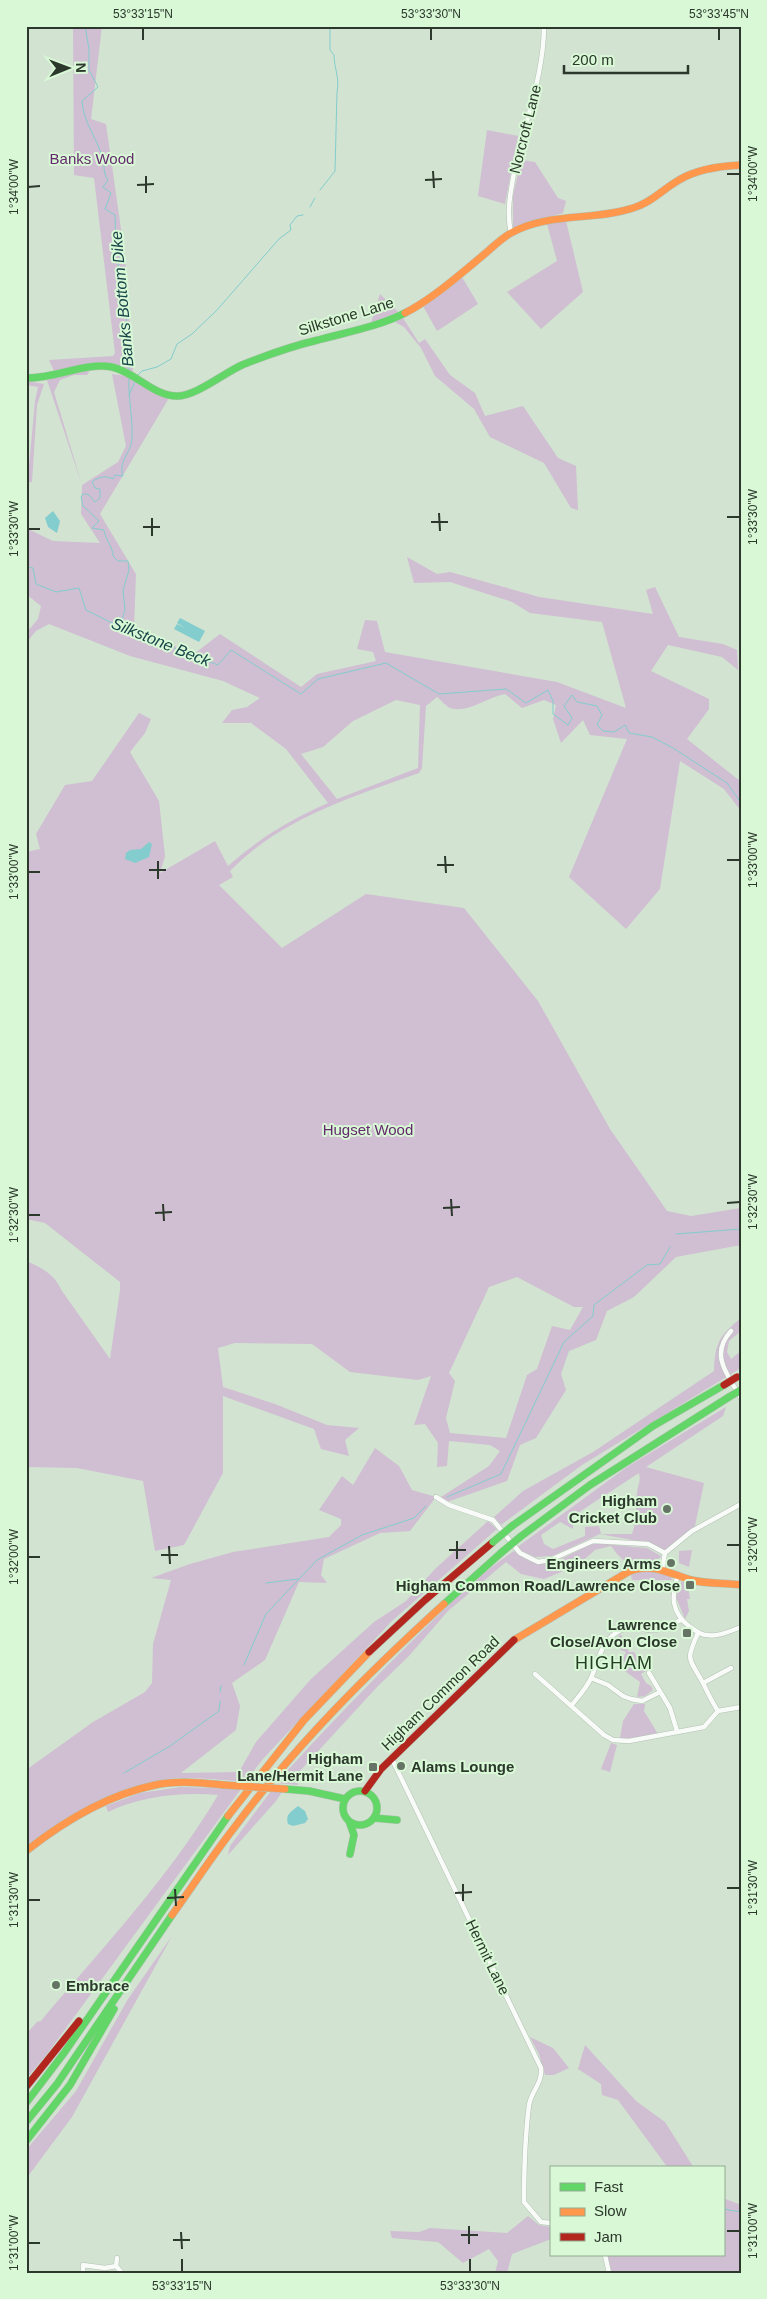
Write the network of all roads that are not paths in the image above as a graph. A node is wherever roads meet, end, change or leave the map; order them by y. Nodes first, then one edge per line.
1 (544, 26) edge
2 (741, 165) edge
3 (511, 232) junction
4 (26, 378) edge
5 (731, 1331) dead end
6 (739, 1376) edge
7 (741, 1390) edge
8 (741, 1398) edge
9 (436, 1497) dead end
10 (741, 1504) edge
11 (665, 1553) junction
12 (662, 1569) junction
13 (678, 1575) junction
14 (741, 1585) edge
15 (681, 1620) junction
16 (741, 1627) edge
17 (698, 1633) junction
18 (577, 1645) dead end
19 (603, 1645) junction
20 (731, 1668) dead end
21 (649, 1673) dead end
22 (535, 1674) dead end
23 (591, 1678) junction
24 (703, 1683) junction
25 (660, 1692) junction
26 (571, 1706) junction
27 (741, 1708) edge
28 (718, 1711) junction
29 (677, 1731) junction
30 (392, 1759) junction
31 (379, 1771) junction
32 (365, 1791) junction
33 (318, 1793) junction
34 (373, 1796) junction
35 (345, 1799) junction
36 (377, 1808) junction
37 (343, 1813) junction
38 (374, 1818) junction
39 (349, 1821) junction
40 (365, 1824) junction
41 (26, 1851) edge
42 (135, 1948) junction
43 (146, 1952) junction
44 (26, 2087) edge
45 (26, 2104) edge
46 (26, 2122) edge
47 (26, 2141) edge
48 (550, 2223) edge
49 (605, 2256) edge
50 (117, 2258) dead end
51 (116, 2266) junction
52 (83, 2272) edge
53 (122, 2273) edge
54 (609, 2273) edge

1 - 3 street, Norcroft Lane
2 - 3 main road, Silkstone Lane
3 - 4 main road, Silkstone Lane
5 - 8 street
6 - 42 main road, bridge
7 - 43 main road, bridge
9 - 11 street
10 - 11 street
11 - 12 street
12 - 13 main road, Higham Common Road
12 - 30 main road, Higham Common Road
13 - 14 main road, Higham Common Road
13 - 15 street
15 - 17 street
15 - 19 street
16 - 17 street
17 - 24 street
18 - 19 street
19 - 23 street
20 - 24 street
21 - 25 street
22 - 26 street
23 - 25 street
23 - 26 street
24 - 28 street
25 - 29 street
26 - 29 street
27 - 28 street
28 - 29 street
30 - 31 main road, Higham Common Road
30 - 48 street, Hermit Lane
31 - 32 main road, Higham Common Road
31 - 34 main road, Higham Common Road
32 - 34 main road
32 - 35 main road
33 - 35 main road
33 - 37 main road
33 - 41 main road, bridge
34 - 36 main road
35 - 37 main road
36 - 38 main road
36 - 38 main road
37 - 39 main road
38 - 40 main road
39 - 40 main road
39 - 40 main road
42 - 44 main road
42 - 45 main road
43 - 46 main road
43 - 47 main road
49 - 54 street
50 - 51 street
51 - 52 street
51 - 53 street

